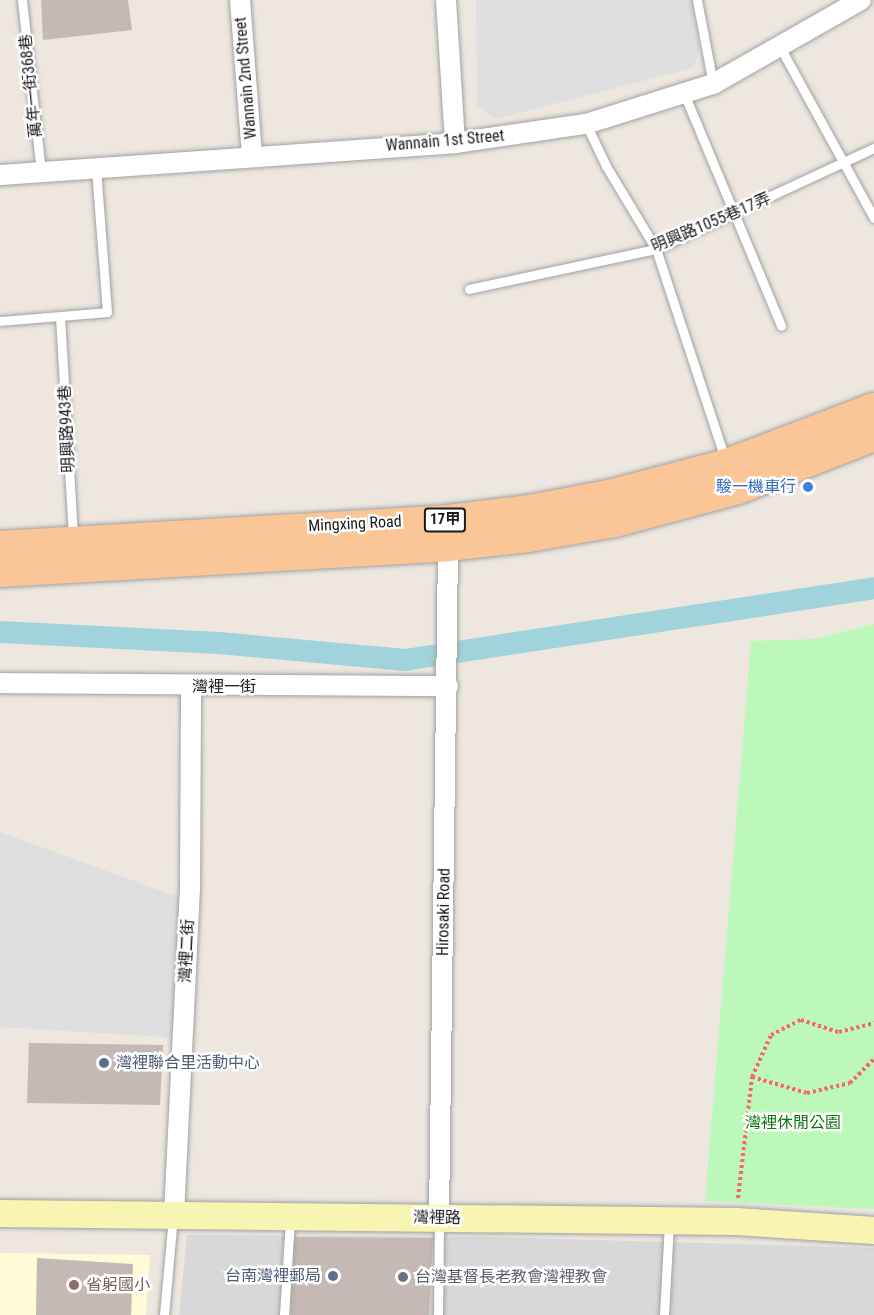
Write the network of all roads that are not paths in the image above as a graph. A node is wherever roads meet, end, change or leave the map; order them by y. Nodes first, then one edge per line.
1 (22, 0) edge
2 (240, 0) edge
3 (446, 0) edge
4 (697, 0) edge
5 (861, 0) edge
6 (780, 47) junction
7 (713, 84) junction
8 (685, 96) junction
9 (586, 124) junction
10 (454, 143) junction
11 (874, 148) edge
12 (252, 155) junction
13 (844, 164) junction
14 (96, 168) junction
15 (41, 172) junction
16 (0, 175) edge
17 (735, 214) junction
18 (874, 218) edge
19 (656, 249) junction
20 (469, 289) dead end
21 (60, 317) junction
22 (0, 321) edge
23 (782, 326) dead end
24 (874, 408) edge
25 (874, 436) edge
26 (727, 464) junction
27 (73, 542) junction
28 (0, 546) edge
29 (448, 546) junction
30 (0, 572) edge
31 (0, 683) edge
32 (448, 685) junction
33 (191, 687) junction
34 (0, 1212) edge
35 (174, 1215) junction
36 (290, 1217) junction
37 (439, 1218) junction
38 (669, 1221) junction
39 (874, 1230) edge
40 (165, 1315) edge
41 (284, 1315) edge
42 (438, 1315) edge
43 (664, 1315) edge

1 - 15 lane, 萬年一街368巷
2 - 12 street, Wannain 2nd Street
3 - 10 street
4 - 7 lane
5 - 6 street, Wannain 1st Street
6 - 7 street, Wannain 1st Street
6 - 13 lane
7 - 8 street, Wannain 1st Street
8 - 9 street, Wannain 1st Street
8 - 17 lane
9 - 10 street, Wannain 1st Street
9 - 19 lane
10 - 12 street, Wannain 1st Street
11 - 13 lane, 明興路1055巷17弄
12 - 14 street, Wannain 1st Street
13 - 17 lane, 明興路1055巷17弄
13 - 18 lane
14 - 15 street, Wannain 1st Street
14 - 21 lane
15 - 16 street, Wannain 1st Street
17 - 19 lane, 明興路1055巷17弄
17 - 23 lane
19 - 20 lane, 明興路1055巷17弄
19 - 26 lane
21 - 22 lane
21 - 27 lane, 明興路943巷
24 - 26 main road, Mingxing Road / 17甲
25 - 29 main road, Mingxing Road / 17甲
26 - 27 main road, Mingxing Road / 17甲
27 - 28 main road, Mingxing Road / 17甲
29 - 30 main road, Mingxing Road / 17甲
29 - 32 street, Hirosaki Road
31 - 33 street, 灣裡一街
32 - 33 street, 灣裡一街
32 - 37 street, Hirosaki Road
33 - 35 street, 灣裡二街
34 - 35 street, 灣裡路
35 - 36 street, 灣裡路
35 - 40 lane
36 - 37 street, 灣裡路
36 - 41 lane
37 - 38 street, 灣裡路
37 - 42 lane
38 - 39 street, 灣裡路
38 - 43 lane

